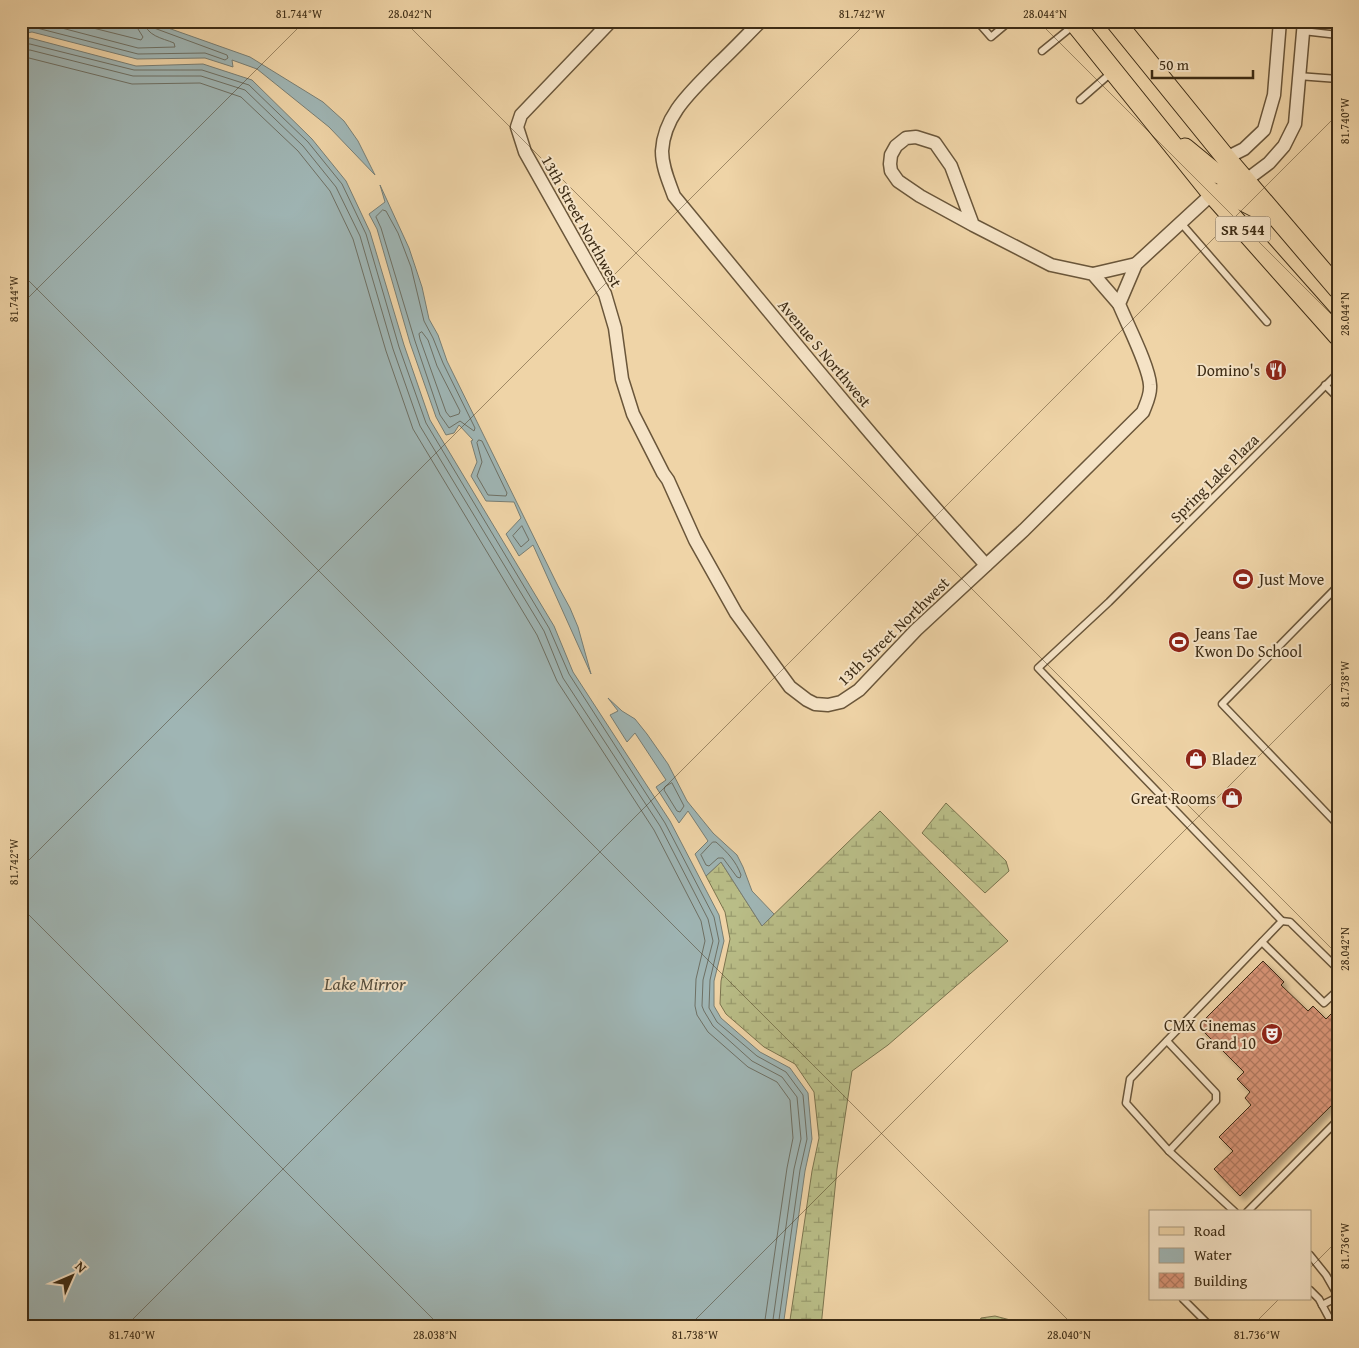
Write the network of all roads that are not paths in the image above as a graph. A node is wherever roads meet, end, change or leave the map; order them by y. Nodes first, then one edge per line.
1 (612, 21) edge
2 (761, 21) edge
3 (977, 21) edge
4 (1010, 21) edge
5 (1115, 21) edge
6 (1280, 21) edge
7 (1074, 23) edge
8 (1303, 26) edge
9 (1338, 34) edge
10 (1042, 51) dead end
11 (1113, 71) junction
12 (1298, 76) junction
13 (1338, 79) edge
14 (1080, 100) dead end
15 (1152, 120) junction
16 (1226, 158) junction
17 (1245, 180) junction
18 (1212, 194) junction
19 (1278, 219) junction
20 (1181, 222) junction
21 (973, 225) junction
22 (1136, 264) junction
23 (1093, 274) junction
24 (1338, 289) edge
25 (1118, 304) junction
26 (1267, 322) dead end
27 (1338, 336) edge
28 (1338, 373) edge
29 (1326, 385) junction
30 (1338, 398) edge
31 (986, 565) junction
32 (1338, 586) edge
33 (1338, 825) edge
34 (1282, 921) junction
35 (1262, 942) junction
36 (1338, 968) edge
37 (1338, 990) edge
38 (1167, 1041) junction
39 (1338, 1120) edge
40 (1169, 1151) junction
41 (1233, 1210) edge
42 (1249, 1210) edge
43 (1312, 1258) edge
44 (1312, 1292) edge
45 (1338, 1296) edge
46 (1185, 1300) edge
47 (1322, 1305) junction
48 (1211, 1327) edge
49 (1334, 1327) edge

1 - 31 street, 13th Street Northwest
2 - 31 street, Avenue S Northwest
3 - 4 lane
5 - 16 main road, SR 544
6 - 16 street
7 - 10 lane
7 - 11 main road, SR 544
8 - 9 lane
8 - 12 street
11 - 14 lane
11 - 15 main road, SR 544
12 - 13 lane
12 - 17 street
15 - 17 main road
15 - 18 main road, SR 544
16 - 17 main road, SR 544
17 - 19 main road, SR 544
18 - 19 main road
18 - 20 street
18 - 27 main road, SR 544
19 - 24 main road, SR 544
20 - 22 street
20 - 26 lane
21 - 21 street
21 - 23 street
22 - 23 street
22 - 25 street
23 - 25 street, 13th Street Northwest
25 - 31 street, 13th Street Northwest
28 - 29 lane, Spring Lake Plaza
29 - 30 lane
29 - 34 lane, Spring Lake Plaza
32 - 33 lane
34 - 35 lane
34 - 36 lane
35 - 37 lane
35 - 38 lane
38 - 40 lane
38 - 40 lane
39 - 42 lane
40 - 41 lane
43 - 45 lane
44 - 47 lane
45 - 47 lane
46 - 48 lane
47 - 49 lane

